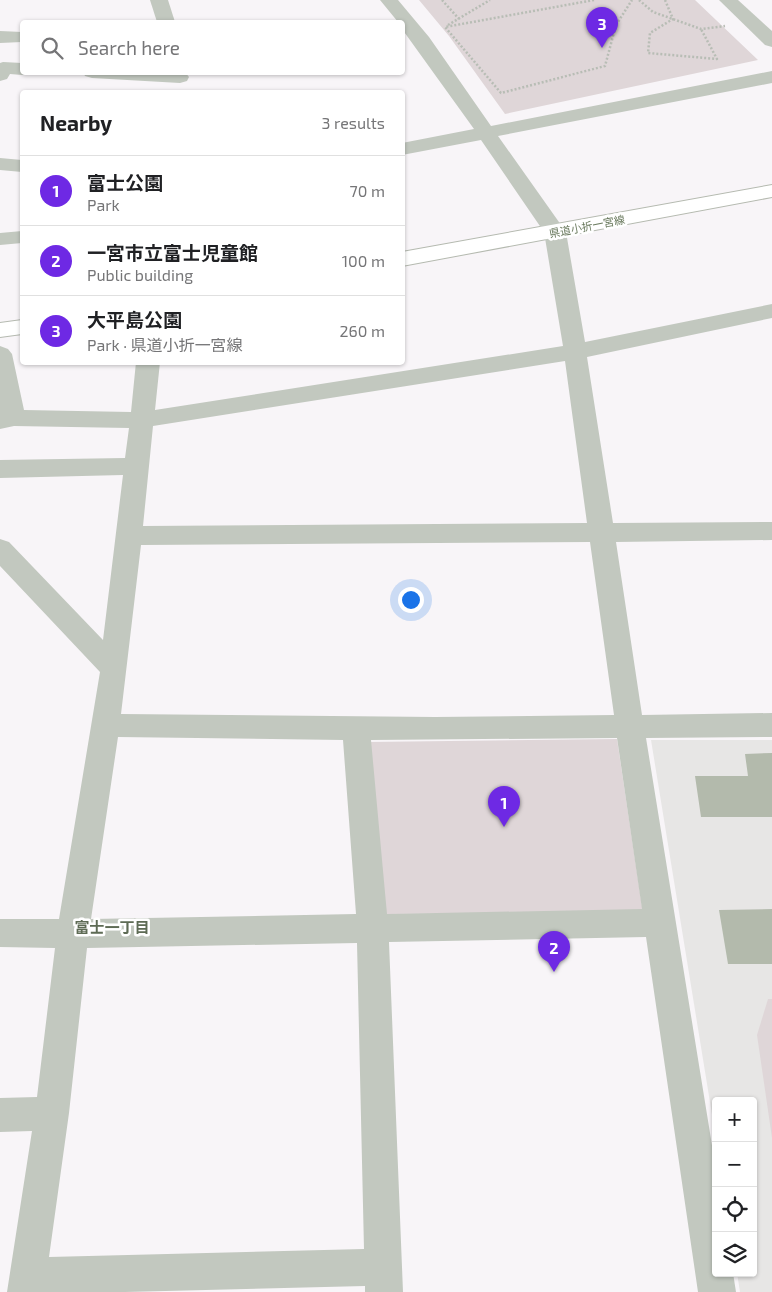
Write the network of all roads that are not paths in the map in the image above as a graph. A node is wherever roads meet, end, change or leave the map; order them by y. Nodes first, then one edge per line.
1 (159, 0) edge
2 (389, 0) edge
3 (728, 0) edge
4 (165, 20) edge
5 (400, 20) edge
6 (405, 29) edge
7 (0, 37) edge
8 (20, 37) edge
9 (412, 41) edge
10 (772, 41) edge
11 (20, 69) edge
12 (0, 75) edge
13 (125, 75) edge
14 (772, 76) edge
15 (179, 80) edge
16 (488, 132) junction
17 (405, 148) edge
18 (0, 164) edge
19 (20, 166) edge
20 (772, 191) edge
21 (555, 232) junction
22 (20, 237) edge
23 (0, 239) edge
24 (405, 258) edge
25 (771, 316) edge
26 (20, 327) edge
27 (0, 330) edge
28 (576, 352) junction
29 (0, 354) edge
30 (148, 365) edge
31 (7, 419) edge
32 (141, 420) junction
33 (136, 466) junction
34 (0, 469) edge
35 (772, 532) edge
36 (602, 534) junction
37 (128, 536) junction
38 (0, 549) edge
39 (114, 668) junction
40 (105, 725) junction
41 (772, 725) edge
42 (630, 727) junction
43 (356, 728) junction
44 (660, 922) junction
45 (373, 929) junction
46 (0, 933) edge
47 (72, 934) junction
48 (52, 1112) junction
49 (0, 1115) edge
50 (383, 1280) edge
51 (27, 1284) edge
52 (717, 1292) edge

1 - 4 street
2 - 5 street
3 - 10 street
6 - 9 street
7 - 8 street
9 - 16 street
11 - 12 street
13 - 15 street
14 - 16 street
16 - 17 street
16 - 21 street
18 - 19 street
20 - 21 main road, 県道小折一宮線
21 - 24 main road, 県道小折一宮線
21 - 28 street
22 - 23 street
25 - 28 street
26 - 27 main road
28 - 32 street
28 - 36 street
29 - 31 street
30 - 32 street
31 - 32 street
32 - 33 street
33 - 34 street
33 - 37 street
35 - 36 street
36 - 37 street
36 - 42 street
37 - 39 street
38 - 39 street
39 - 40 street
40 - 43 street
40 - 47 street
41 - 42 street
42 - 43 street
42 - 44 street
43 - 45 street
44 - 45 street
44 - 52 street
45 - 47 street
45 - 50 street
46 - 47 street
47 - 48 street
48 - 49 street
48 - 51 street
50 - 51 street

